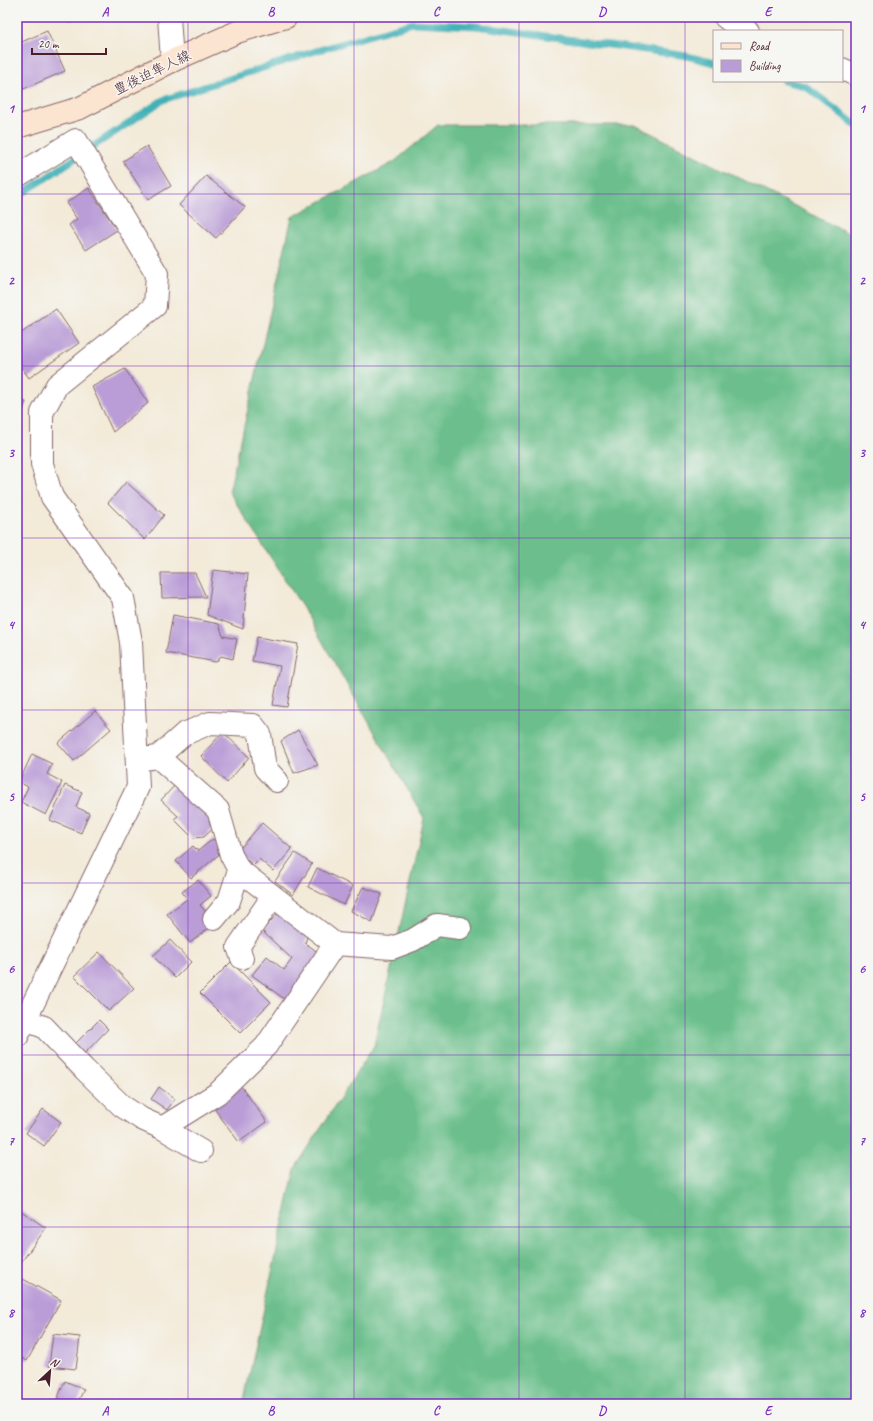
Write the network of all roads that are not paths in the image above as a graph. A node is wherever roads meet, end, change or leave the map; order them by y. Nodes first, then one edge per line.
1 (169, 17) edge
2 (286, 17) edge
3 (725, 17) edge
4 (746, 30) edge
5 (172, 61) junction
6 (843, 69) edge
7 (856, 75) edge
8 (17, 126) edge
9 (17, 176) edge
10 (158, 757) junction
11 (136, 760) junction
12 (277, 781) dead end
13 (239, 870) junction
14 (273, 896) junction
15 (214, 919) dead end
16 (460, 928) dead end
17 (335, 944) junction
18 (242, 958) dead end
19 (21, 1029) edge
20 (162, 1128) junction
21 (201, 1151) dead end

1 - 5 street
2 - 5 main road, 豊後迫隼人線
3 - 4 street
5 - 8 main road, 豊後迫隼人線
6 - 7 street
9 - 11 street
10 - 11 street
10 - 12 street
10 - 13 street
11 - 19 street
13 - 14 street
13 - 15 street
14 - 17 street
14 - 18 street
16 - 17 street
17 - 20 street
19 - 20 street
20 - 21 street

